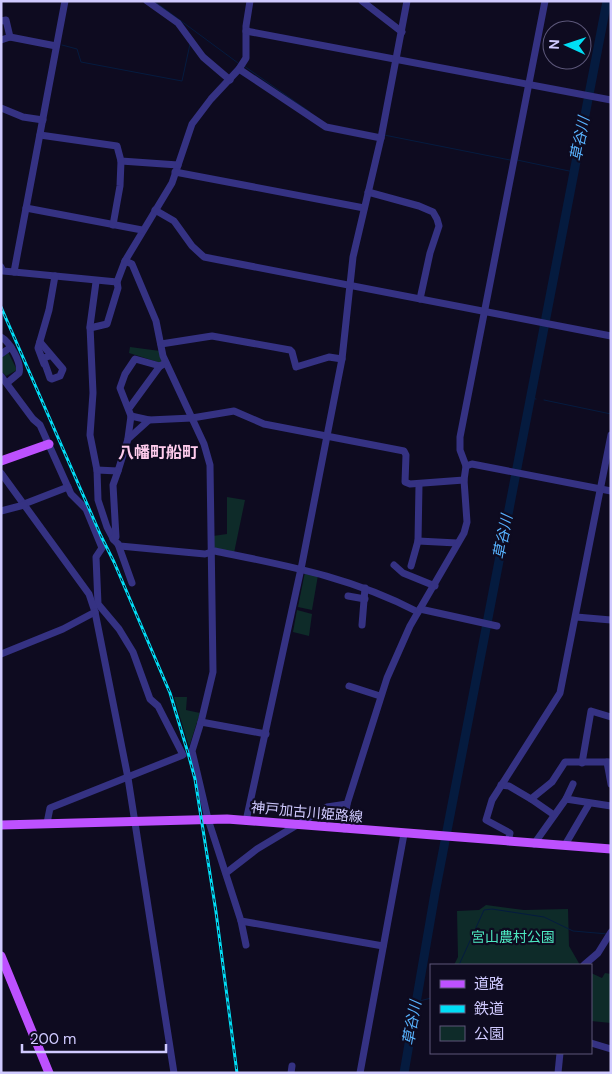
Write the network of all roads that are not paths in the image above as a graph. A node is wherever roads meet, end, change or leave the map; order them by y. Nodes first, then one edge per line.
1 (65, 1) edge
2 (147, 1) edge
3 (250, 1) edge
4 (362, 1) edge
5 (408, 1) edge
6 (545, 1) edge
7 (1, 21) edge
8 (246, 31) junction
9 (402, 32) junction
10 (10, 37) junction
11 (1, 40) edge
12 (56, 46) junction
13 (397, 60) junction
14 (240, 70) junction
15 (230, 80) junction
16 (529, 84) junction
17 (611, 100) edge
18 (1, 108) edge
19 (43, 120) junction
20 (40, 135) junction
21 (381, 138) junction
22 (121, 162) junction
23 (177, 169) junction
24 (368, 192) junction
25 (26, 208) junction
26 (364, 208) junction
27 (155, 210) junction
28 (113, 225) junction
29 (142, 230) junction
30 (125, 261) junction
31 (1, 267) edge
32 (14, 272) junction
33 (55, 276) junction
34 (96, 282) junction
35 (117, 282) junction
36 (350, 285) junction
37 (420, 299) junction
38 (484, 311) junction
39 (90, 328) junction
40 (611, 336) edge
41 (1, 337) edge
42 (40, 342) junction
43 (161, 344) junction
44 (11, 347) junction
45 (1, 354) edge
46 (50, 356) junction
47 (342, 359) junction
48 (44, 364) junction
49 (163, 364) junction
50 (1, 376) edge
51 (7, 383) junction
52 (130, 407) junction
53 (131, 416) junction
54 (192, 418) junction
55 (149, 420) junction
56 (611, 435) edge
57 (327, 436) junction
58 (128, 439) junction
59 (49, 444) junction
60 (1, 461) edge
61 (466, 466) junction
62 (97, 470) junction
63 (118, 471) junction
64 (1, 473) edge
65 (464, 480) junction
66 (419, 485) junction
67 (68, 487) junction
68 (600, 489) junction
69 (611, 491) edge
70 (24, 505) junction
71 (1, 511) edge
72 (115, 517) junction
73 (105, 520) junction
74 (418, 541) junction
75 (116, 542) junction
76 (457, 543) junction
77 (210, 553) junction
78 (414, 563) dead end
79 (394, 565) dead end
80 (301, 568) junction
81 (132, 583) dead end
82 (435, 586) junction
83 (365, 588) junction
84 (348, 596) dead end
85 (365, 599) junction
86 (96, 607) junction
87 (419, 611) junction
88 (576, 617) junction
89 (611, 620) edge
90 (362, 625) dead end
91 (497, 626) dead end
92 (1, 654) edge
93 (349, 686) dead end
94 (380, 696) junction
95 (611, 717) edge
96 (202, 722) junction
97 (266, 734) junction
98 (609, 762) edge
99 (582, 763) junction
100 (128, 778) junction
101 (573, 784) dead end
102 (611, 784) edge
103 (501, 785) junction
104 (531, 799) junction
105 (566, 799) junction
106 (346, 804) junction
107 (589, 804) junction
108 (611, 806) edge
109 (554, 815) junction
110 (208, 819) junction
111 (135, 821) junction
112 (246, 821) junction
113 (47, 823) junction
114 (1, 825) edge
115 (298, 825) junction
116 (344, 829) junction
117 (404, 834) junction
118 (508, 842) junction
119 (534, 844) junction
120 (565, 845) junction
121 (611, 848) edge
122 (226, 873) junction
123 (241, 921) junction
124 (611, 932) edge
125 (246, 945) dead end
126 (383, 946) junction
127 (1, 956) edge
128 (585, 964) edge
129 (592, 1043) edge
130 (611, 1049) edge
131 (560, 1054) edge
132 (49, 1073) edge
133 (174, 1073) edge
134 (360, 1073) edge
135 (558, 1073) edge

1 - 12 street
2 - 15 street
3 - 8 street
4 - 9 street
5 - 9 street
6 - 16 street
7 - 10 street
8 - 13 street
8 - 14 street
9 - 13 street
10 - 11 street
10 - 12 street
12 - 19 street
13 - 16 street
13 - 21 street
14 - 15 street
14 - 21 street
15 - 23 street
16 - 17 street
16 - 38 street
18 - 19 street
19 - 20 street
20 - 22 street
20 - 25 street
21 - 24 street
22 - 23 street
22 - 28 street
23 - 26 street
23 - 27 street
24 - 26 street
24 - 37 street
25 - 28 street
25 - 32 street
26 - 36 street
27 - 29 street
27 - 36 street
28 - 29 street
29 - 30 street
30 - 35 street
30 - 43 street
31 - 32 street
32 - 33 street
33 - 34 street
33 - 42 street
34 - 35 street
34 - 39 street
35 - 39 street
36 - 37 street
36 - 47 street
37 - 38 street
38 - 40 street
38 - 61 street
39 - 62 street
41 - 44 street
42 - 46 street
42 - 48 street
43 - 47 street
43 - 49 street
44 - 45 street
44 - 51 street
46 - 48 street
46 - 48 street
47 - 57 street
49 - 52 street
49 - 52 street
49 - 54 street
50 - 51 street
51 - 59 street
52 - 53 street
53 - 55 street
53 - 58 street
54 - 55 street
54 - 57 street
54 - 77 street
55 - 58 street
56 - 68 street
57 - 66 street
57 - 80 street
58 - 63 street
59 - 60 main road
59 - 67 street
61 - 65 street
61 - 68 street
62 - 63 street
62 - 73 street
63 - 72 street
64 - 70 street
65 - 66 street
65 - 76 street
66 - 74 street
67 - 70 street
67 - 86 street
68 - 69 street
68 - 88 street
70 - 71 street
70 - 86 street
72 - 73 street
72 - 75 street
73 - 75 street
74 - 76 street
74 - 78 street
75 - 77 street
75 - 81 street
76 - 82 street
77 - 80 street
77 - 96 street
79 - 82 street
80 - 83 street
80 - 97 street
82 - 87 street
83 - 85 street
83 - 87 street
84 - 85 street
85 - 90 street
86 - 92 street
86 - 100 street
86 - 100 street
87 - 91 street
87 - 94 street
88 - 89 street
88 - 103 street
93 - 94 street
94 - 106 street
95 - 99 street
96 - 97 street
96 - 110 street
97 - 112 street
98 - 99 street
98 - 102 street
99 - 104 street
100 - 111 street
100 - 113 street
101 - 105 street
103 - 104 street
103 - 118 street
104 - 109 street
105 - 107 street
105 - 109 street
106 - 115 street
106 - 116 street
107 - 108 street
107 - 120 street
109 - 119 street
110 - 111 main road, 神戸加古川姫路線
110 - 112 main road, 神戸加古川姫路線
110 - 122 street
111 - 113 main road, 神戸加古川姫路線
111 - 133 street
112 - 115 main road, 神戸加古川姫路線
113 - 114 main road, 神戸加古川姫路線
115 - 116 main road, 神戸加古川姫路線
115 - 122 street
116 - 117 main road, 神戸加古川姫路線
117 - 118 main road, 神戸加古川姫路線
117 - 126 street
118 - 119 main road, 神戸加古川姫路線
119 - 120 main road, 神戸加古川姫路線
120 - 121 main road, 神戸加古川姫路線
122 - 123 street
123 - 125 street
123 - 126 street
124 - 128 street
126 - 134 street
127 - 132 main road
129 - 130 street
131 - 135 street

